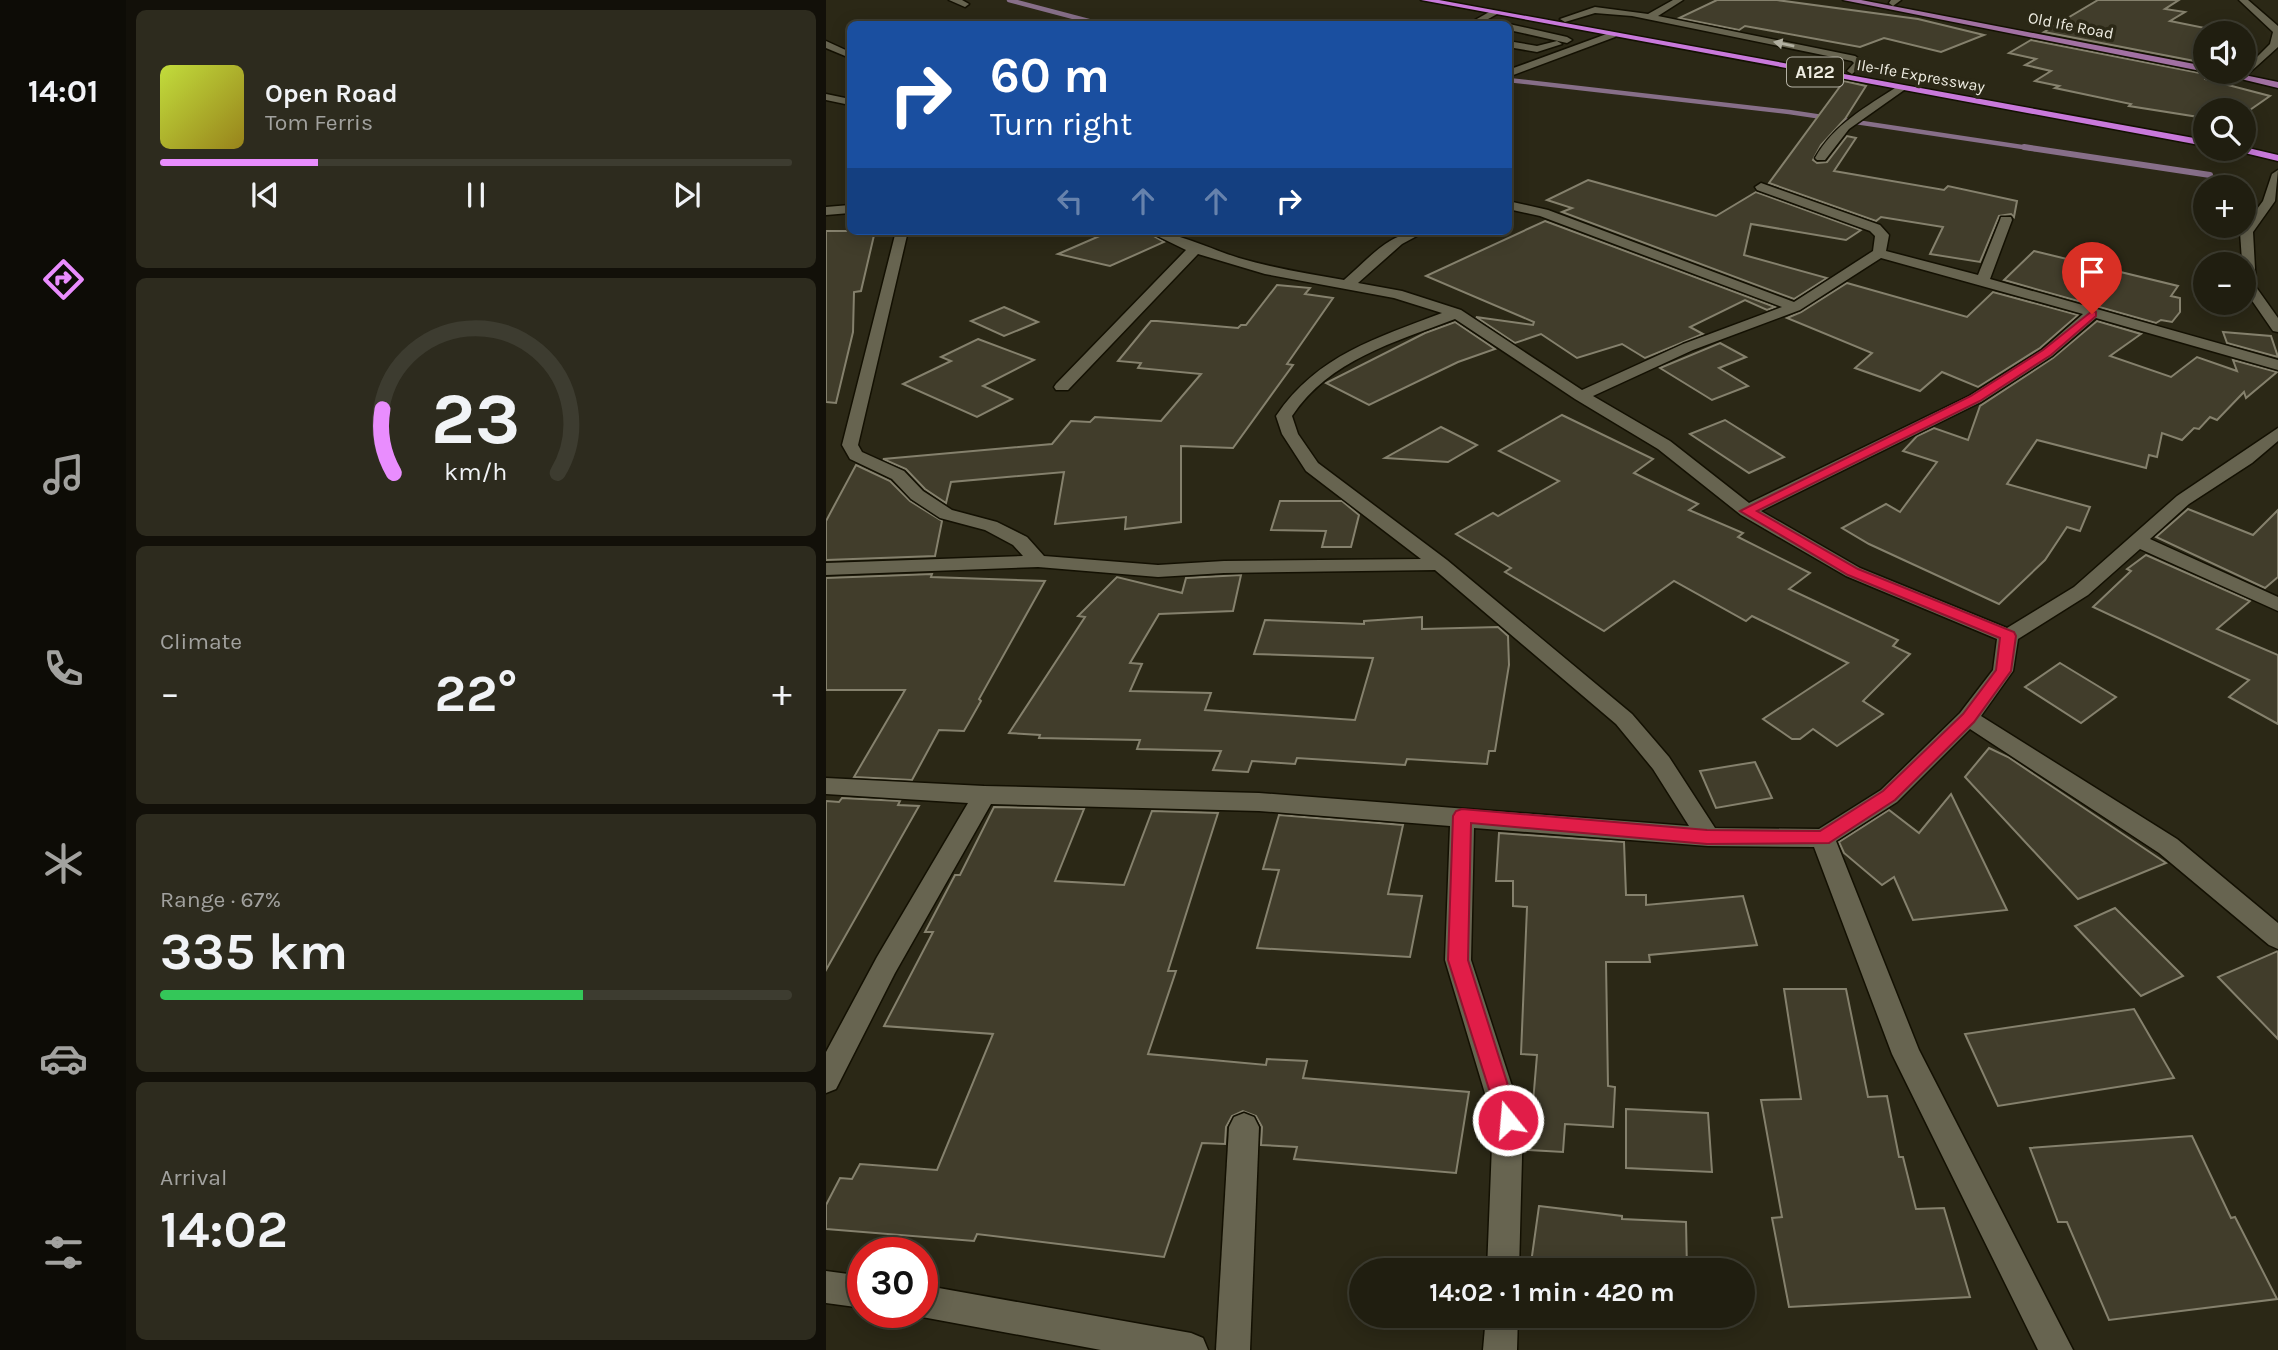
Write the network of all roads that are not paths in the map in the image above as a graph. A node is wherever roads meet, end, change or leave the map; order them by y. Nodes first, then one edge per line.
1 (953, 0) edge
2 (1425, 0) edge
3 (1461, 0) edge
4 (1679, 0) edge
5 (1847, 0) edge
6 (1878, 0) edge
7 (2243, 0) edge
8 (1895, 1) edge
9 (965, 5) dead end
10 (1494, 13) junction
11 (2278, 15) edge
12 (1649, 17) junction
13 (1708, 17) dead end
14 (1524, 18) junction
15 (2263, 18) junction
16 (1565, 19) junction
17 (1479, 21) edge
18 (1682, 23) junction
19 (1512, 25) edge
20 (1756, 27) dead end
21 (1512, 28) edge
22 (1592, 31) junction
23 (1612, 35) junction
24 (1744, 36) junction
25 (1567, 40) junction
26 (826, 44) edge
27 (1512, 45) edge
28 (847, 54) edge
29 (2193, 60) edge
30 (2256, 61) edge
31 (2193, 66) edge
32 (1852, 71) junction
33 (1512, 72) edge
34 (2256, 74) edge
35 (2278, 79) edge
36 (2256, 80) edge
37 (2278, 85) edge
38 (1902, 88) junction
39 (826, 97) edge
40 (847, 101) edge
41 (2193, 133) edge
42 (2193, 141) edge
43 (2256, 144) edge
44 (2278, 148) edge
45 (2256, 154) edge
46 (1821, 158) dead end
47 (2278, 158) edge
48 (2278, 174) edge
49 (1761, 187) dead end
50 (1512, 206) edge
51 (847, 209) edge
52 (826, 211) edge
53 (2006, 220) dead end
54 (901, 235) edge
55 (1162, 235) edge
56 (1411, 235) edge
57 (1195, 249) junction
58 (1880, 253) junction
59 (1983, 279) junction
60 (1347, 285) junction
61 (1796, 307) junction
62 (1456, 313) junction
63 (2092, 314) junction
64 (2278, 328) edge
65 (2278, 365) edge
66 (1062, 387) dead end
67 (1581, 396) junction
68 (2278, 433) edge
69 (1747, 511) junction
70 (2136, 540) junction
71 (1038, 561) junction
72 (1440, 564) junction
73 (826, 569) edge
74 (2278, 605) edge
75 (2008, 636) junction
76 (1968, 718) junction
77 (826, 786) edge
78 (984, 795) junction
79 (1462, 816) junction
80 (1707, 837) junction
81 (1823, 838) junction
82 (2278, 938) edge
83 (826, 1080) edge
84 (1244, 1127) dead end
85 (1503, 1258) edge
86 (826, 1287) edge
87 (847, 1290) edge
88 (938, 1304) edge
89 (1501, 1328) edge
90 (1191, 1350) edge
91 (1233, 1350) edge
92 (1500, 1350) edge
93 (2056, 1350) edge

1 - 9 street
2 - 10 highway, Ile-Ife Expressway / A122
3 - 16 highway, Ile-Ife Expressway / A122
4 - 12 street
5 - 31 main road, Old Ife Road
6 - 8 main road, Old Ife Road
7 - 15 street
8 - 29 main road, Old Ife Road
10 - 14 highway, Ile-Ife Expressway / A122
10 - 17 street
11 - 15 street
12 - 16 street
12 - 18 street
13 - 18 street
14 - 19 street
14 - 22 highway, Ile-Ife Expressway / A122
15 - 30 street
16 - 32 highway, Ile-Ife Expressway / A122
18 - 24 street
20 - 24 street
21 - 25 street
22 - 23 highway, Ile-Ife Expressway / A122
22 - 25 street
23 - 33 street
23 - 38 highway, Ile-Ife Expressway / A122
32 -> 24 street
25 - 27 street
26 - 28 street
32 - 41 highway, Ile-Ife Expressway / A122
34 - 35 main road
36 - 37 main road
38 - 42 highway, Ile-Ife Expressway / A122
38 - 46 street
39 - 40 street
43 - 44 highway
45 - 47 highway
48 - 64 street
49 - 58 street
50 - 61 street
51 - 52 street
53 - 59 street
54 - 71 street
55 - 57 street
56 - 60 street
57 - 60 street
57 - 66 street
58 - 59 street
58 - 61 street
59 - 63 street
60 - 62 street
61 - 67 street
62 - 67 street
62 - 72 street
63 - 65 street
63 - 69 street
67 - 69 street
68 - 70 street
69 - 75 street
70 - 74 street
70 - 75 street
71 - 72 street
71 - 73 street
72 - 80 street
75 - 76 street
76 - 81 street
76 - 82 street
77 - 78 street
78 - 79 street
78 - 83 street
79 - 80 street
79 - 85 street
80 - 81 street
81 - 93 street
84 - 91 street
86 - 87 street
88 - 90 street
89 - 92 street

